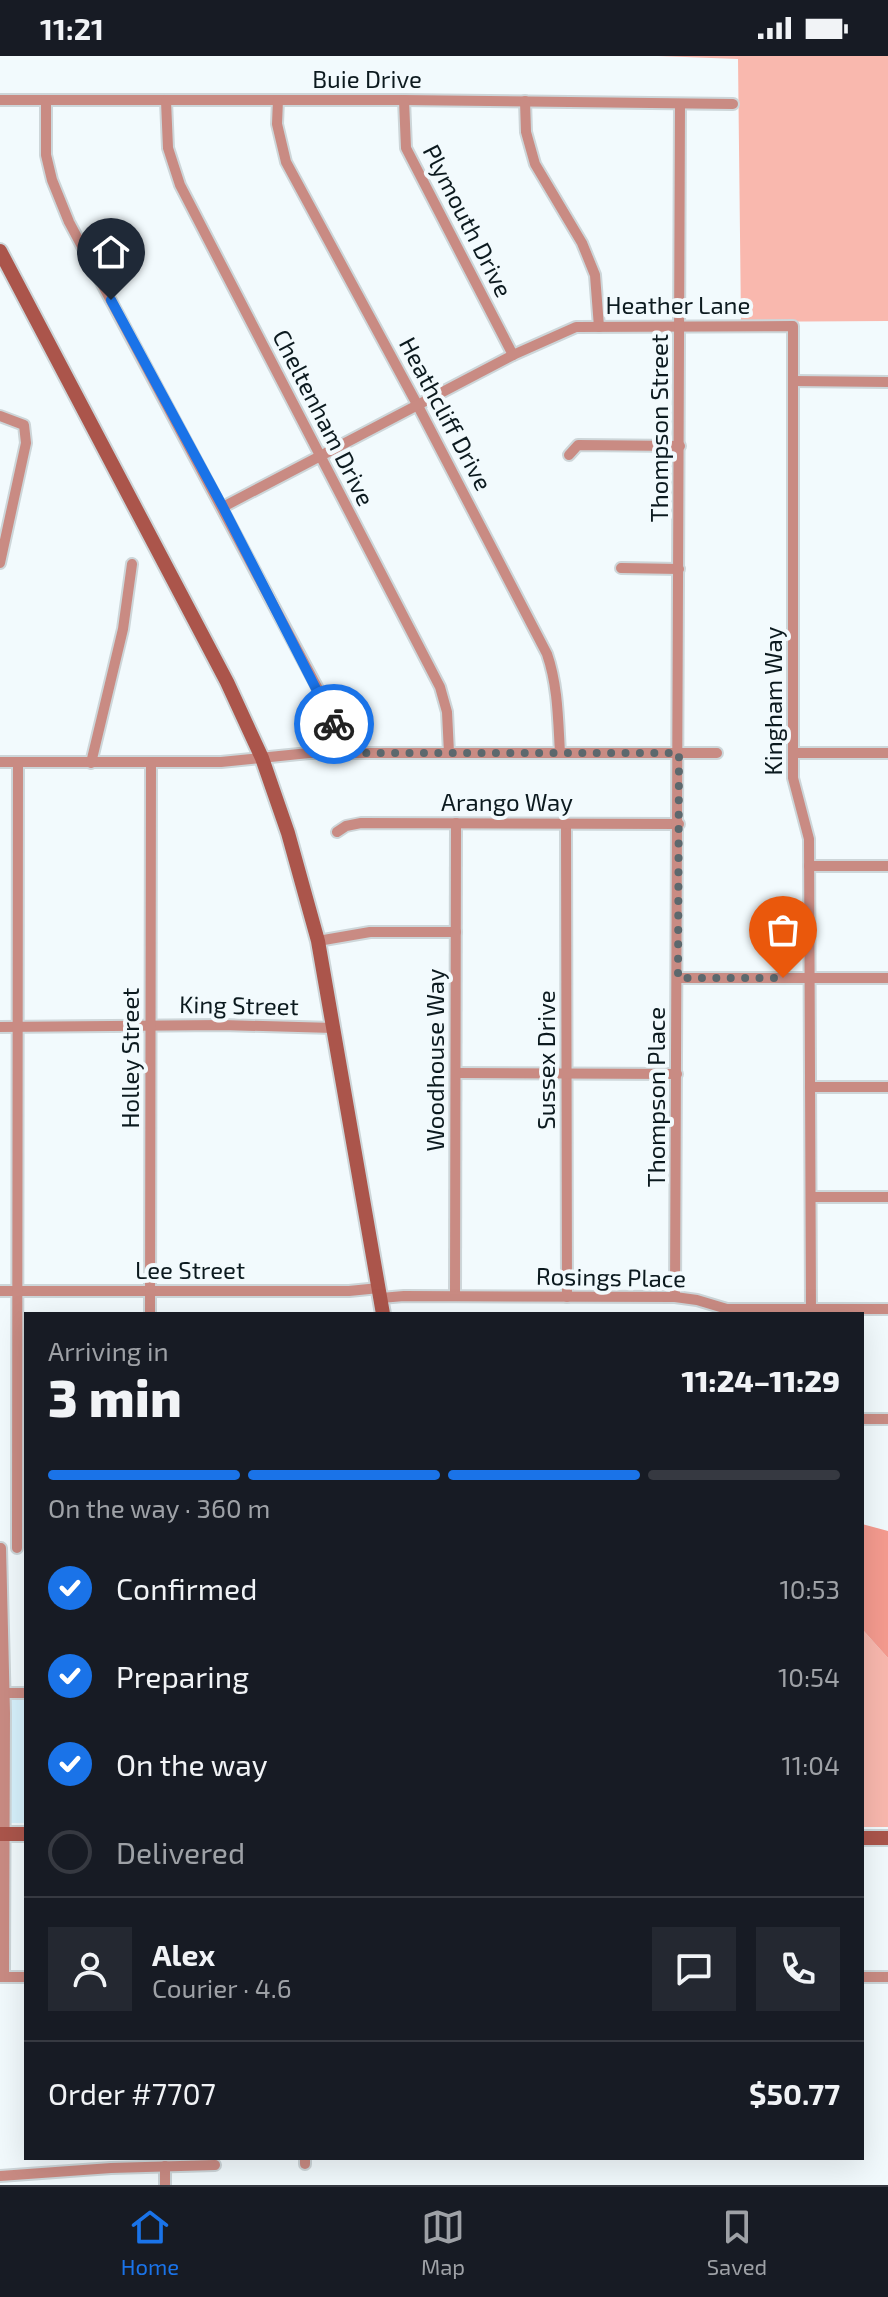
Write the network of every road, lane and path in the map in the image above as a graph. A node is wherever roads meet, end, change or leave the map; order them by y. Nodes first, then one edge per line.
1 (0, 100) edge
2 (46, 100) junction
3 (278, 100) junction
4 (404, 100) junction
5 (166, 101) junction
6 (525, 101) junction
7 (680, 104) junction
8 (733, 104) dead end
9 (0, 251) edge
10 (793, 326) joint
11 (599, 327) junction
12 (680, 327) junction
13 (513, 355) junction
14 (793, 381) junction
15 (888, 382) edge
16 (418, 406) junction
17 (0, 416) edge
18 (680, 446) junction
19 (569, 455) dead end
20 (320, 456) junction
21 (223, 507) junction
22 (0, 563) edge
23 (132, 564) dead end
24 (621, 568) dead end
25 (679, 569) junction
26 (338, 753) junction
27 (449, 753) junction
28 (560, 753) junction
29 (679, 753) junction
30 (717, 753) dead end
31 (793, 753) junction
32 (888, 753) edge
33 (262, 758) junction
34 (0, 762) edge
35 (18, 762) junction
36 (91, 763) junction
37 (151, 763) junction
38 (456, 823) junction
39 (566, 824) junction
40 (679, 824) junction
41 (337, 832) dead end
42 (809, 866) junction
43 (888, 866) edge
44 (456, 932) junction
45 (318, 941) junction
46 (678, 978) junction
47 (810, 978) junction
48 (888, 978) edge
49 (151, 1026) junction
50 (0, 1027) edge
51 (17, 1027) junction
52 (334, 1028) junction
53 (456, 1073) junction
54 (567, 1074) junction
55 (677, 1074) junction
56 (810, 1087) junction
57 (888, 1087) edge
58 (811, 1197) junction
59 (888, 1197) edge
60 (0, 1291) edge
61 (17, 1291) junction
62 (150, 1291) junction
63 (380, 1293) junction
64 (455, 1296) junction
65 (567, 1297) junction
66 (675, 1297) junction
67 (888, 1309) edge
68 (811, 1311) edge
69 (150, 1312) edge
70 (383, 1312) edge
71 (864, 1419) edge
72 (888, 1419) edge
73 (0, 1548) edge
74 (22, 1548) edge
75 (2, 1693) edge
76 (24, 1693) edge
77 (1, 1834) edge
78 (24, 1834) edge
79 (864, 1838) edge
80 (888, 1838) edge
81 (2, 1977) edge
82 (24, 1977) edge
83 (864, 1977) edge
84 (888, 1977) edge
85 (215, 2165) dead end
86 (165, 2166) junction
87 (0, 2176) edge
88 (165, 2185) edge

1 - 2 street, Buie Drive
2 - 5 street, Buie Drive
2 - 21 street
3 - 4 street, Buie Drive
3 - 5 street, Buie Drive
3 - 16 street, Heathcliff Drive
4 - 6 street, Buie Drive
4 - 13 street, Plymouth Drive
5 - 20 street, Cheltenham Drive
6 - 7 street, Buie Drive
6 - 11 street
7 - 8 street, Buie Drive
7 - 12 street, Thompson Street
9 - 33 street
10 - 12 street, Heather Lane
10 - 14 street, Kingham Way
11 - 12 street, Heather Lane
11 - 13 street, Heather Lane
12 - 18 street, Thompson Street
13 - 16 street, Heather Lane
14 - 15 street
14 - 31 street, Kingham Way
16 - 20 street, Heather Lane
16 - 28 street, Heathcliff Drive
17 - 22 street
18 - 19 street
18 - 25 street, Thompson Street
20 - 21 street, Heather Lane
20 - 27 street, Cheltenham Drive
21 - 26 street
23 - 36 street
24 - 25 street
25 - 29 street, Thompson Street
26 - 27 street
26 - 33 street
27 - 28 street
28 - 29 street
29 - 30 street
29 - 40 street, Thompson Place
31 - 32 street
31 - 42 street, Kingham Way
33 - 37 street
33 - 45 street
34 - 35 street
35 - 36 street
35 - 51 street
36 - 37 street
37 - 49 street, Holley Street
38 - 39 street, Arango Way
38 - 41 street, Arango Way
38 - 44 street, Woodhouse Way
39 - 40 street, Arango Way
39 - 54 street, Sussex Drive
40 - 46 street, Thompson Place
42 - 43 street
42 - 47 street, Kingham Way
44 - 45 street
44 - 53 street, Woodhouse Way
45 - 52 street
46 - 47 street
46 - 55 street, Thompson Place
47 - 48 street
47 - 56 street, Kingham Way
49 - 51 street, King Street
49 - 52 street, King Street
49 - 62 street, Holley Street
50 - 51 street, King Street
51 - 61 street
52 - 63 street
53 - 54 street
53 - 64 street, Woodhouse Way
54 - 55 street
54 - 65 street, Sussex Drive
55 - 66 street, Thompson Place
56 - 57 street
56 - 58 street, Kingham Way
58 - 59 street
58 - 68 street, Kingham Way
60 - 61 street, Lee Street
61 - 62 street, Lee Street
61 - 74 street
62 - 63 street, Lee Street
62 - 69 street, Holley Street
63 - 64 street, Rosings Place
63 - 70 street
64 - 65 street, Rosings Place
65 - 66 street, Rosings Place
66 - 68 street, Rosings Place
67 - 68 street, Rosings Place
71 - 72 street
73 - 74 street
73 - 75 street
75 - 76 street
75 - 77 street
77 - 78 street
77 - 81 street
79 - 80 street
81 - 82 street
83 - 84 street
85 - 86 street
86 - 87 street
86 - 88 street

